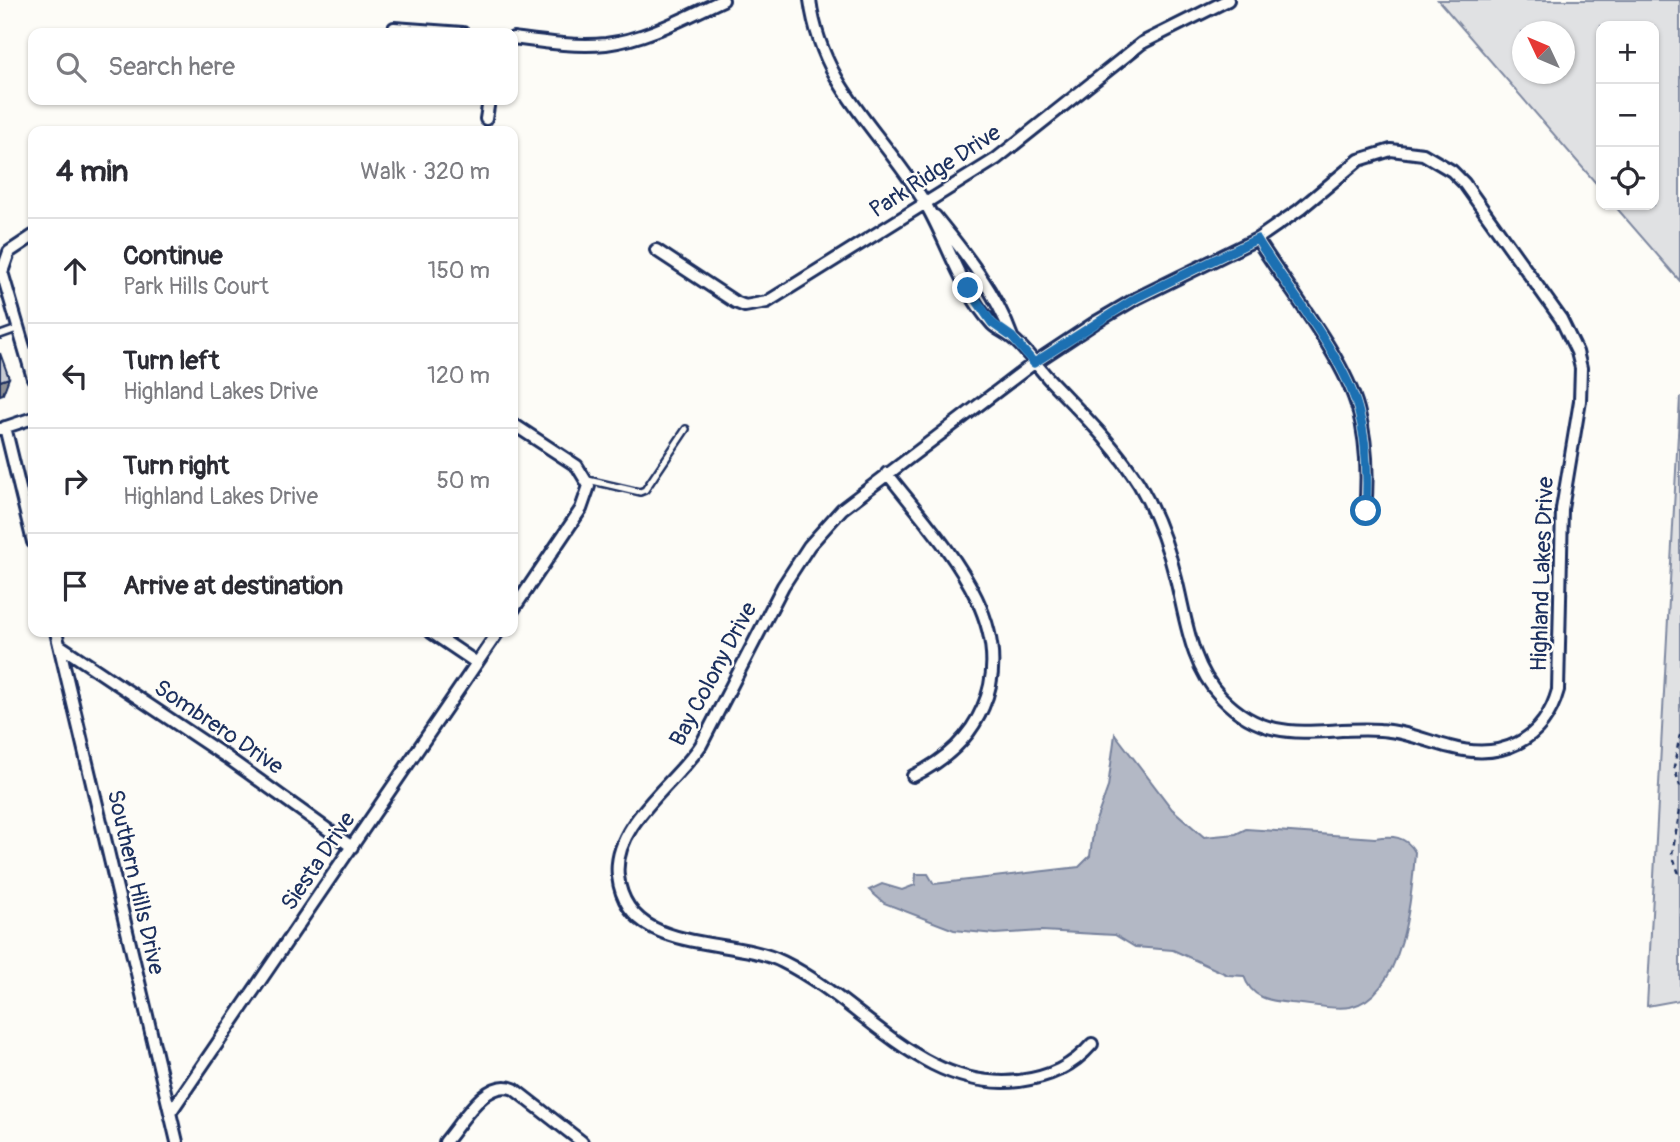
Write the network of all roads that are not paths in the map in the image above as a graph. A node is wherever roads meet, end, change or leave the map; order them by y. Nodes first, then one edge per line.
1 (723, 0) edge
2 (810, 0) edge
3 (1228, 0) edge
4 (518, 38) edge
5 (488, 105) edge
6 (486, 119) dead end
7 (925, 203) junction
8 (28, 239) edge
9 (1257, 239) junction
10 (656, 250) dead end
11 (5, 251) edge
12 (982, 280) junction
13 (968, 288) junction
14 (17, 329) junction
15 (0, 335) edge
16 (1012, 337) junction
17 (28, 363) edge
18 (1034, 363) junction
19 (28, 420) edge
20 (518, 427) edge
21 (2, 428) edge
22 (686, 429) dead end
23 (887, 473) junction
24 (588, 480) junction
25 (1366, 511) dead end
26 (28, 524) edge
27 (518, 603) edge
28 (57, 637) edge
29 (438, 637) edge
30 (495, 637) edge
31 (59, 645) junction
32 (477, 663) junction
33 (913, 776) dead end
34 (352, 847) junction
35 (1092, 1044) dead end
36 (170, 1113) junction
37 (177, 1142) edge
38 (445, 1142) edge
39 (582, 1142) edge

1 - 4 street
2 - 7 street, Highland Lakes Drive
3 - 7 street, Park Ridge Drive
5 - 6 street
7 - 10 street, Park Ridge Drive
7 - 12 street, Highland Lakes Drive
7 - 13 street, Highland Lakes Drive
8 - 11 street
9 - 18 street, Highland Lakes Drive
9 - 18 street, Highland Lakes Drive
9 - 25 street
11 - 14 street
12 - 13 street
12 - 16 street, Highland Lakes Drive
13 - 16 street, Highland Lakes Drive
14 - 15 lane
14 - 17 street
16 - 18 street, Highland Lakes Drive
18 - 23 street, Bay Colony Drive
19 - 21 street
20 - 24 street
21 - 26 street
22 - 24 lane
23 - 33 street
23 - 35 street, Bay Colony Drive
24 - 27 street
28 - 31 street, Southern Hills Drive
29 - 32 street
30 - 32 street, Siesta Drive
31 - 34 street, Sombrero Drive
31 - 36 street, Southern Hills Drive
32 - 34 street, Siesta Drive
34 - 36 street, Siesta Drive
36 - 37 street, Southern Hills Drive
38 - 39 street

